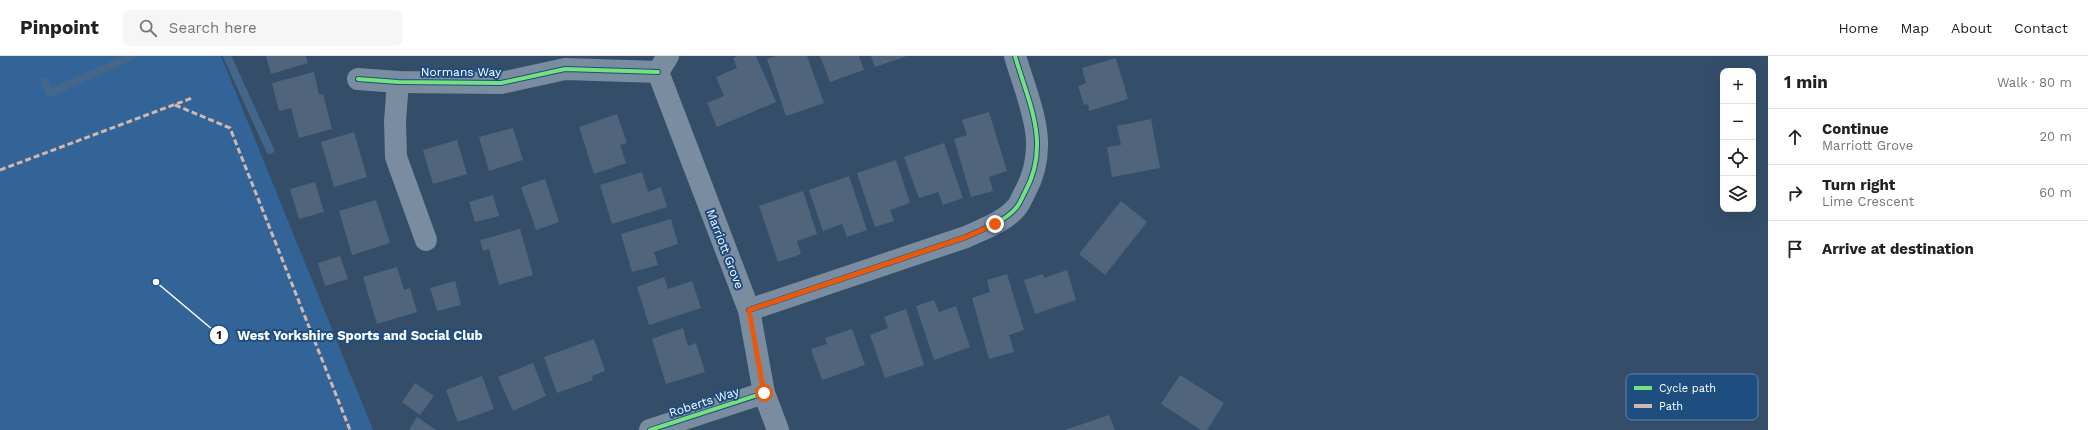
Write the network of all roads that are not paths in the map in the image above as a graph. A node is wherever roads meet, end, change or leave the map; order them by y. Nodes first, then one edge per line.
1 (1015, 56) edge
2 (663, 64) edge
3 (358, 79) dead end
4 (398, 82) junction
5 (426, 240) dead end
6 (749, 310) junction
7 (764, 393) junction
8 (650, 430) edge
9 (778, 430) edge

1 - 6 street
2 - 4 street, Normans Way
2 - 6 street, Marriott Grove
3 - 4 street, Normans Way
4 - 5 street
6 - 7 street, Marriott Grove
7 - 8 street, Roberts Way
7 - 9 street, Marriott Grove

